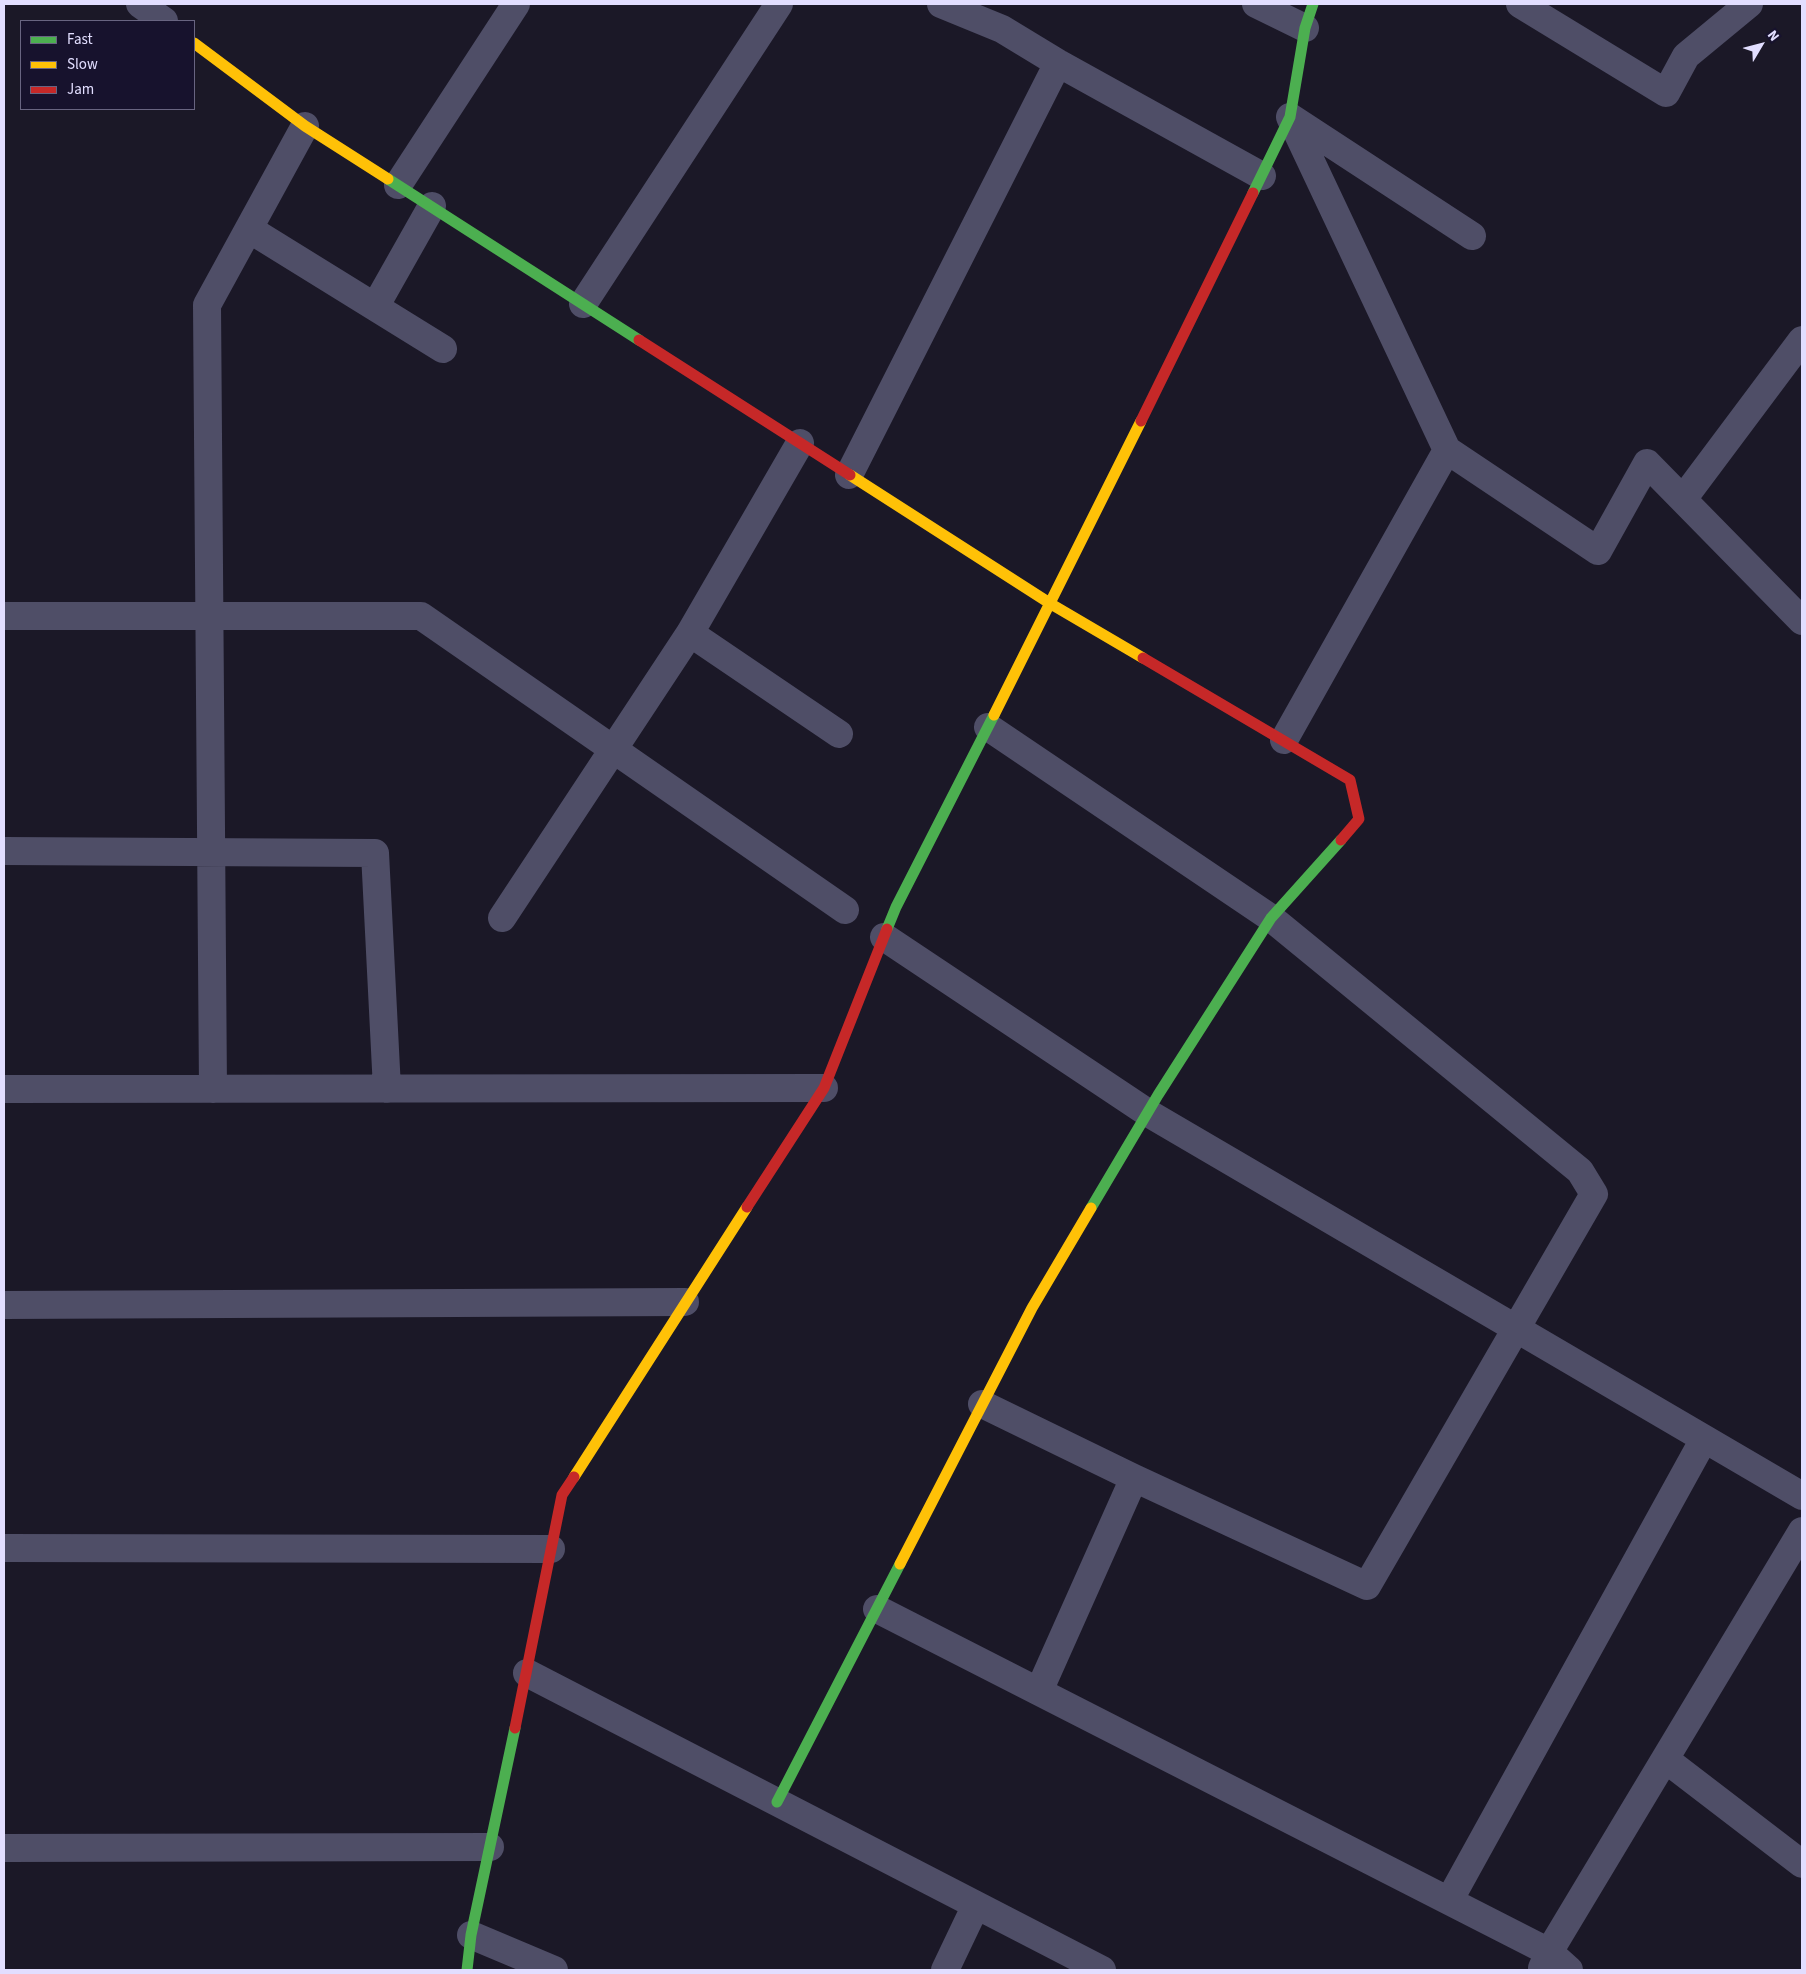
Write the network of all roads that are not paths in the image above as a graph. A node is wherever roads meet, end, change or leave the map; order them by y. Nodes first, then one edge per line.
1 (140, 4) edge
2 (780, 4) edge
3 (941, 4) edge
4 (1256, 4) edge
5 (1520, 4) edge
6 (1749, 4) edge
7 (510, 6) edge
8 (1309, 16) edge
9 (163, 20) edge
10 (195, 44) edge
11 (1058, 63) junction
12 (1290, 117) junction
13 (306, 126) junction
14 (1262, 176) junction
15 (398, 185) junction
16 (432, 206) junction
17 (249, 229) junction
18 (1472, 236) dead end
19 (583, 304) junction
20 (375, 308) junction
21 (443, 349) dead end
22 (1798, 355) edge
23 (800, 443) junction
24 (1447, 450) junction
25 (849, 475) junction
26 (1683, 499) junction
27 (1051, 604) junction
28 (209, 615) junction
29 (4, 616) edge
30 (1802, 621) edge
31 (690, 633) junction
32 (988, 727) junction
33 (838, 734) dead end
34 (1284, 740) junction
35 (614, 750) junction
36 (4, 851) edge
37 (210, 853) junction
38 (845, 910) dead end
39 (502, 918) dead end
40 (1271, 918) junction
41 (884, 937) junction
42 (824, 1088) junction
43 (4, 1089) edge
44 (212, 1089) junction
45 (388, 1089) junction
46 (1148, 1113) junction
47 (685, 1302) junction
48 (4, 1305) edge
49 (1516, 1329) junction
50 (982, 1404) junction
51 (1704, 1439) junction
52 (1134, 1478) junction
53 (1802, 1496) edge
54 (1802, 1531) edge
55 (4, 1548) edge
56 (551, 1549) junction
57 (877, 1609) junction
58 (527, 1673) junction
59 (1039, 1691) junction
60 (1665, 1759) junction
61 (777, 1802) junction
62 (490, 1847) junction
63 (4, 1848) edge
64 (1802, 1864) edge
65 (1449, 1901) junction
66 (976, 1905) junction
67 (471, 1935) junction
68 (1545, 1961) edge
69 (467, 1970) edge
70 (554, 1970) edge
71 (945, 1970) edge
72 (1102, 1970) edge
73 (1569, 1970) edge

1 - 9 street
2 - 19 street
3 - 11 street
4 - 8 street
5 - 6 street
7 - 15 street
8 - 12 street
10 - 13 street
11 - 14 street
11 - 25 street
12 - 14 street
12 - 18 street
12 - 24 street
13 - 15 street
13 - 17 street
14 - 27 street
15 - 16 street
16 - 19 street
16 - 20 street
17 - 20 street
17 - 28 street
19 - 23 street
20 - 21 street
22 - 26 street
23 - 25 street
23 - 31 street
24 - 26 street
24 - 34 street
25 - 27 street
26 - 30 street
27 - 32 street
27 - 34 street
28 - 29 street
28 - 35 street
28 - 37 street
31 - 33 street
31 - 35 street
32 - 40 street
32 - 41 street
34 - 40 street
35 - 38 street
35 - 39 street
36 - 37 street
37 - 44 street
37 - 45 street
40 - 46 street
40 - 49 street
41 - 42 street
41 - 46 street
42 - 45 street
42 - 47 street
43 - 44 street
44 - 45 street
46 - 49 street
46 - 50 street
47 - 48 street
47 - 56 street
49 - 51 street
49 - 52 street
50 - 52 street
50 - 57 street
51 - 53 street
51 - 65 street
52 - 59 street
54 - 60 street
55 - 56 street
56 - 58 street
57 - 59 street
57 - 61 street
58 - 61 street
58 - 62 street
59 - 65 street
60 - 64 street
60 - 68 street
61 - 66 street
62 - 63 street
62 - 67 street
65 - 68 street
66 - 71 street
66 - 72 street
67 - 69 street
67 - 70 street
68 - 73 street

